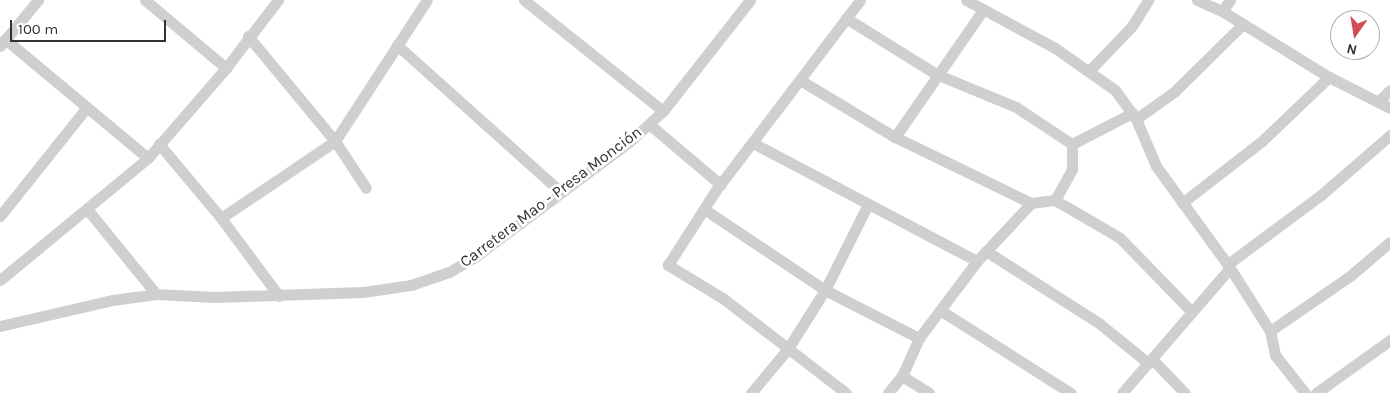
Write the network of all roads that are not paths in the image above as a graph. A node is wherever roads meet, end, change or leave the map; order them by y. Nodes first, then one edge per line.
1 (38, 0) edge
2 (145, 0) edge
3 (278, 0) edge
4 (427, 0) edge
5 (524, 0) edge
6 (750, 0) edge
7 (860, 0) edge
8 (966, 0) edge
9 (1148, 0) edge
10 (1197, 0) edge
11 (1230, 0) edge
12 (983, 10) junction
13 (1222, 11) junction
14 (846, 18) junction
15 (1243, 24) junction
16 (248, 36) junction
17 (3, 42) edge
18 (396, 45) junction
19 (226, 68) junction
20 (1089, 71) junction
21 (936, 74) junction
22 (1329, 77) junction
23 (800, 80) junction
24 (1390, 90) edge
25 (1378, 102) junction
26 (87, 107) junction
27 (1390, 108) edge
28 (663, 111) junction
29 (1134, 116) junction
30 (648, 124) junction
31 (1390, 135) edge
32 (895, 137) junction
33 (335, 141) junction
34 (752, 143) junction
35 (159, 144) junction
36 (1072, 144) junction
37 (148, 158) junction
38 (721, 185) junction
39 (366, 188) dead end
40 (560, 191) junction
41 (1055, 200) junction
42 (1182, 202) junction
43 (1031, 203) junction
44 (868, 204) junction
45 (87, 209) junction
46 (704, 209) junction
47 (0, 216) edge
48 (221, 218) junction
49 (1390, 242) edge
50 (986, 252) junction
51 (978, 261) junction
52 (1229, 266) junction
53 (0, 280) edge
54 (825, 290) junction
55 (156, 294) junction
56 (279, 296) junction
57 (940, 310) junction
58 (1192, 312) junction
59 (0, 326) edge
60 (1270, 331) junction
61 (919, 338) junction
62 (1390, 340) edge
63 (787, 350) junction
64 (1150, 361) junction
65 (902, 376) junction
66 (751, 393) edge
67 (846, 393) edge
68 (888, 393) edge
69 (929, 393) edge
70 (1071, 393) edge
71 (1122, 393) edge
72 (1185, 393) edge
73 (1305, 393) edge
74 (1316, 393) edge

1 - 17 street
2 - 19 street
3 - 16 street
4 - 18 street
5 - 28 street
6 - 28 street, Carretera Mao - Presa Monción
7 - 14 street
8 - 12 street
9 - 20 street
10 - 13 street
11 - 13 street
12 - 20 street
12 - 21 street
13 - 15 street
14 - 21 street
14 - 23 street
15 - 22 street
15 - 29 street
16 - 19 street
16 - 33 street
17 - 26 street
18 - 33 street
18 - 40 street
19 - 35 street
20 - 29 street
21 - 32 street
21 - 36 street
22 - 25 street
22 - 42 street
23 - 32 street
23 - 34 street
24 - 25 street
25 - 27 street
26 - 37 street
26 - 47 street
28 - 30 street, Carretera Mao - Presa Monción
29 - 36 street
29 - 42 street
30 - 38 street
30 - 40 street, Carretera Mao - Presa Monción
31 - 52 street
32 - 43 street
33 - 39 street
33 - 48 street
34 - 38 street
34 - 44 street
35 - 37 street
35 - 48 street
36 - 41 street
37 - 45 street
38 - 46 street
40 - 56 street, Carretera Mao - Presa Monción
41 - 43 street
41 - 58 street
42 - 52 street
43 - 50 street
44 - 51 street
44 - 54 street
45 - 53 street
45 - 55 street
46 - 54 street
46 - 63 street
48 - 56 street
49 - 60 street
50 - 51 street
50 - 64 street
51 - 57 street
52 - 58 street
52 - 60 street
54 - 61 street
54 - 63 street
55 - 56 street, Carretera Mao - Presa Monción
55 - 59 street, Carretera Mao - Presa Monción
57 - 61 street
57 - 70 street
58 - 64 street
60 - 73 street
61 - 65 street
62 - 74 street
63 - 66 street
63 - 67 street
64 - 71 street
64 - 72 street
65 - 68 street
65 - 69 street

